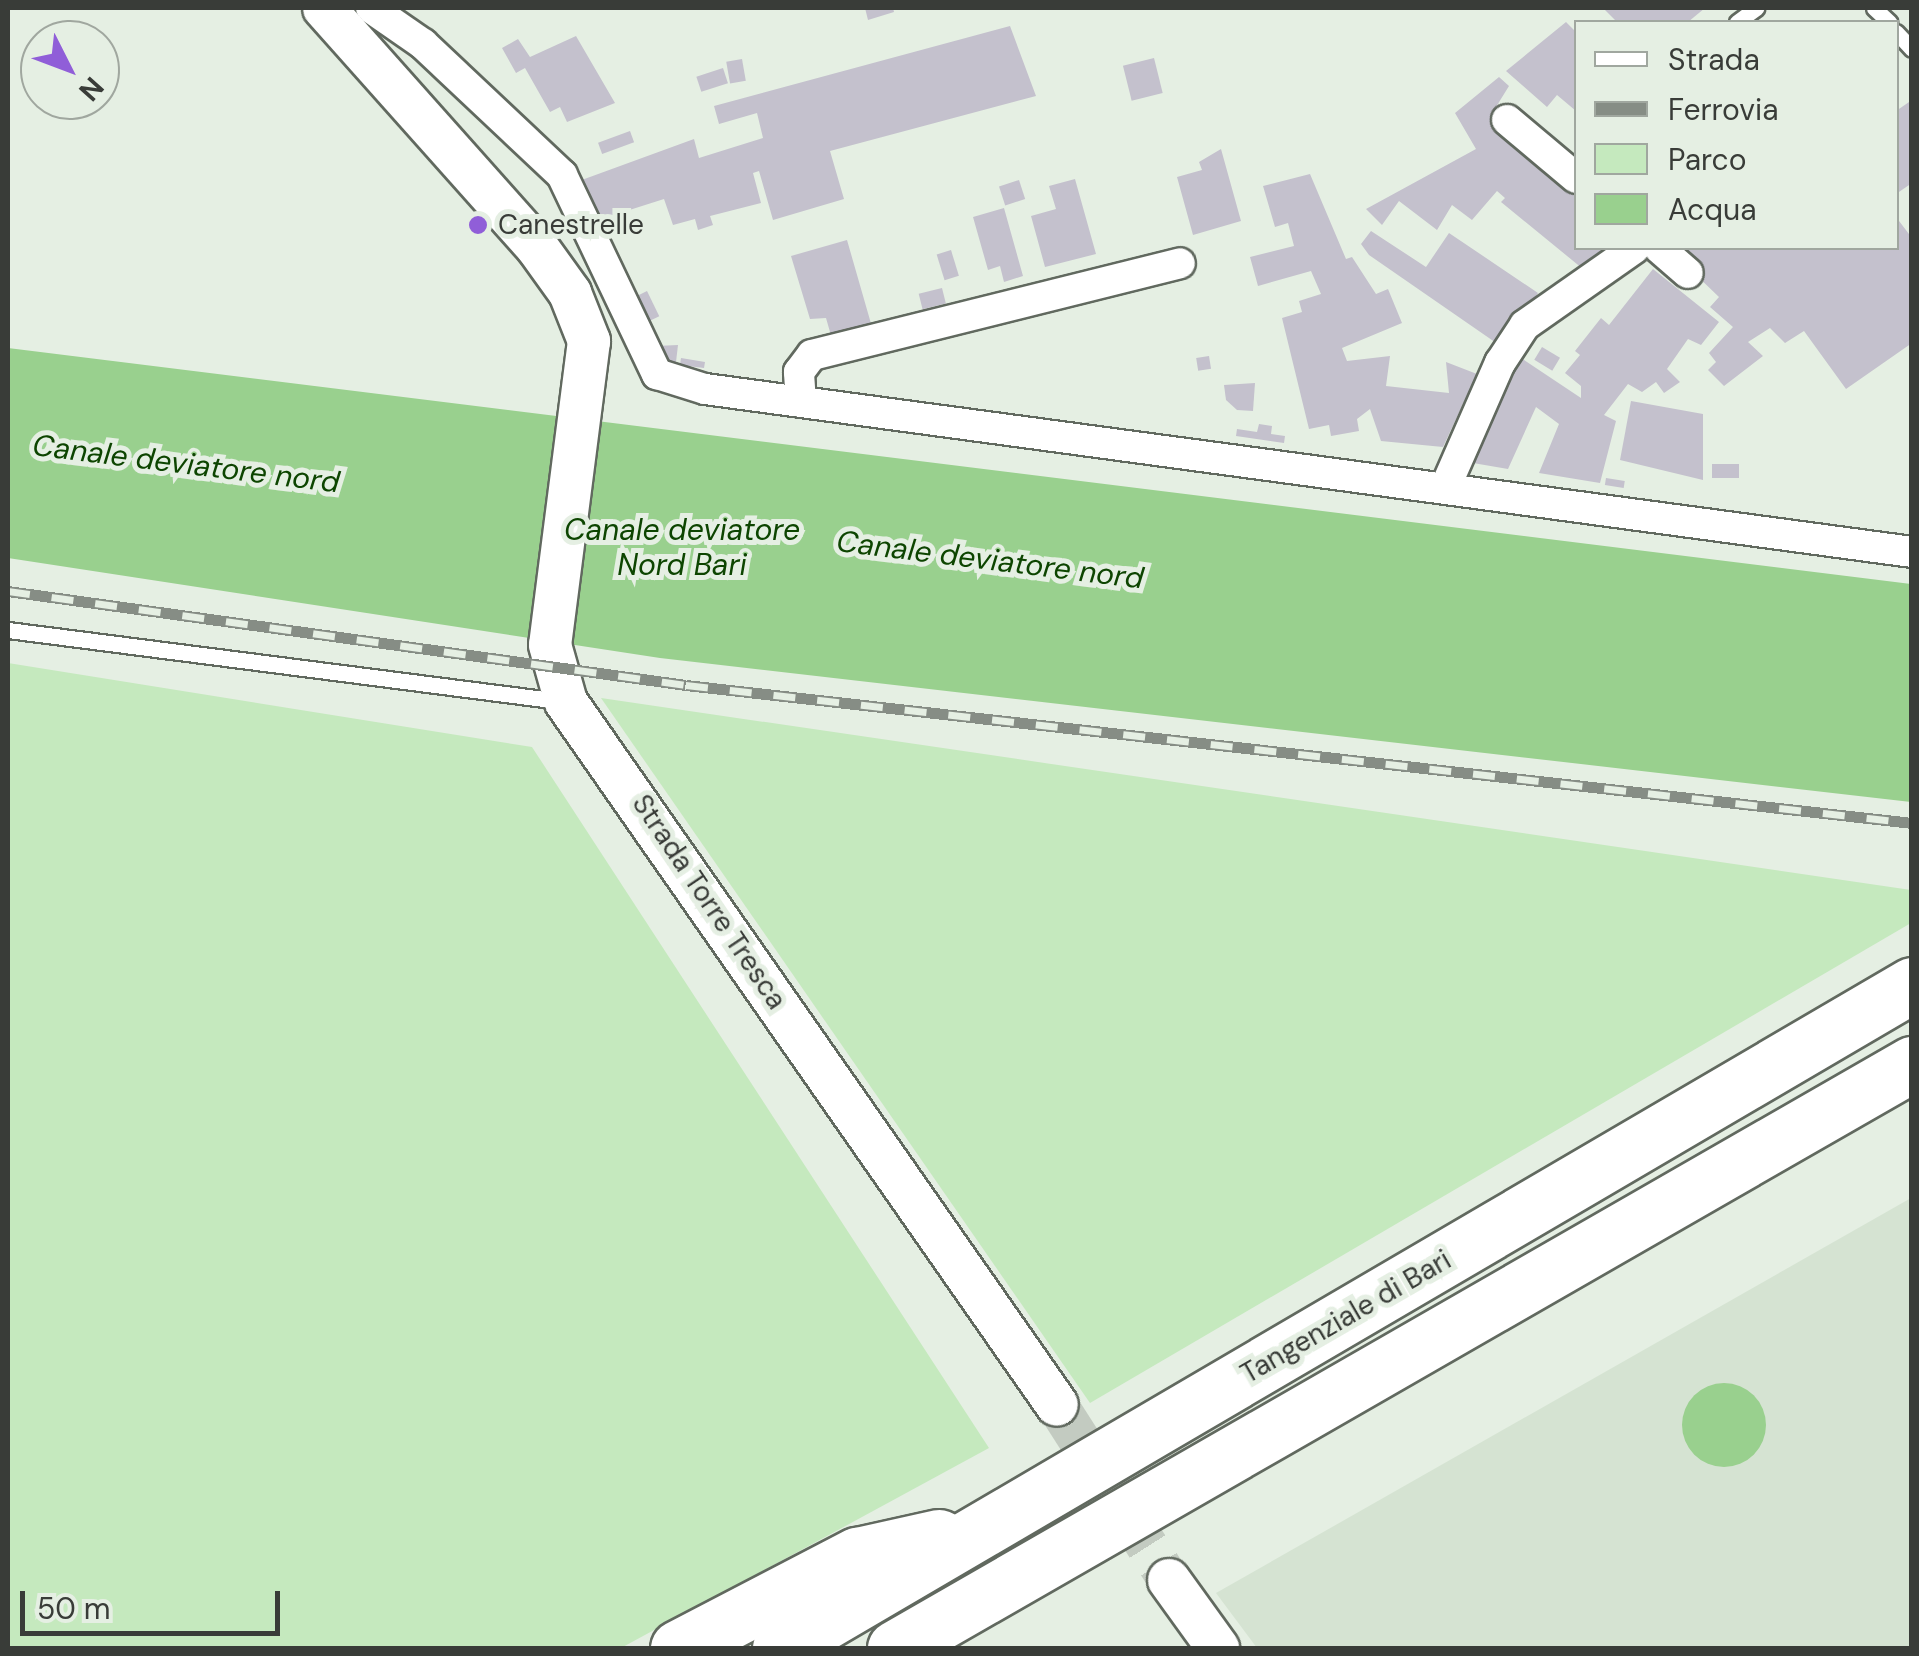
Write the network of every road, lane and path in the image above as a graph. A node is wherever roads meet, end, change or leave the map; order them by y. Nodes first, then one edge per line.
1 (324, 8) edge
2 (370, 8) edge
3 (1507, 120) dead end
4 (1574, 176) edge
5 (1631, 250) edge
6 (1661, 250) edge
7 (1180, 263) dead end
8 (1688, 273) dead end
9 (801, 402) junction
10 (1445, 488) junction
11 (1912, 552) edge
12 (8, 630) edge
13 (566, 702) junction
14 (1912, 985) edge
15 (1912, 1064) edge
16 (1057, 1405) tunnel mouth
17 (990, 1525) junction
18 (1169, 1580) tunnel mouth
19 (678, 1648) edge
20 (780, 1648) edge
21 (895, 1648) edge
22 (1218, 1648) edge

1 - 13 street, Strada Torre Tresca
2 - 9 street
3 - 4 street
5 - 10 street
6 - 8 street
7 - 9 street
9 - 10 street
10 - 11 street
12 - 13 lane
13 - 16 street, Strada Torre Tresca
14 - 17 highway, Tangenziale di Bari
15 - 21 highway
17 - 19 highway
17 - 20 highway, Tangenziale di Bari
18 - 22 street

